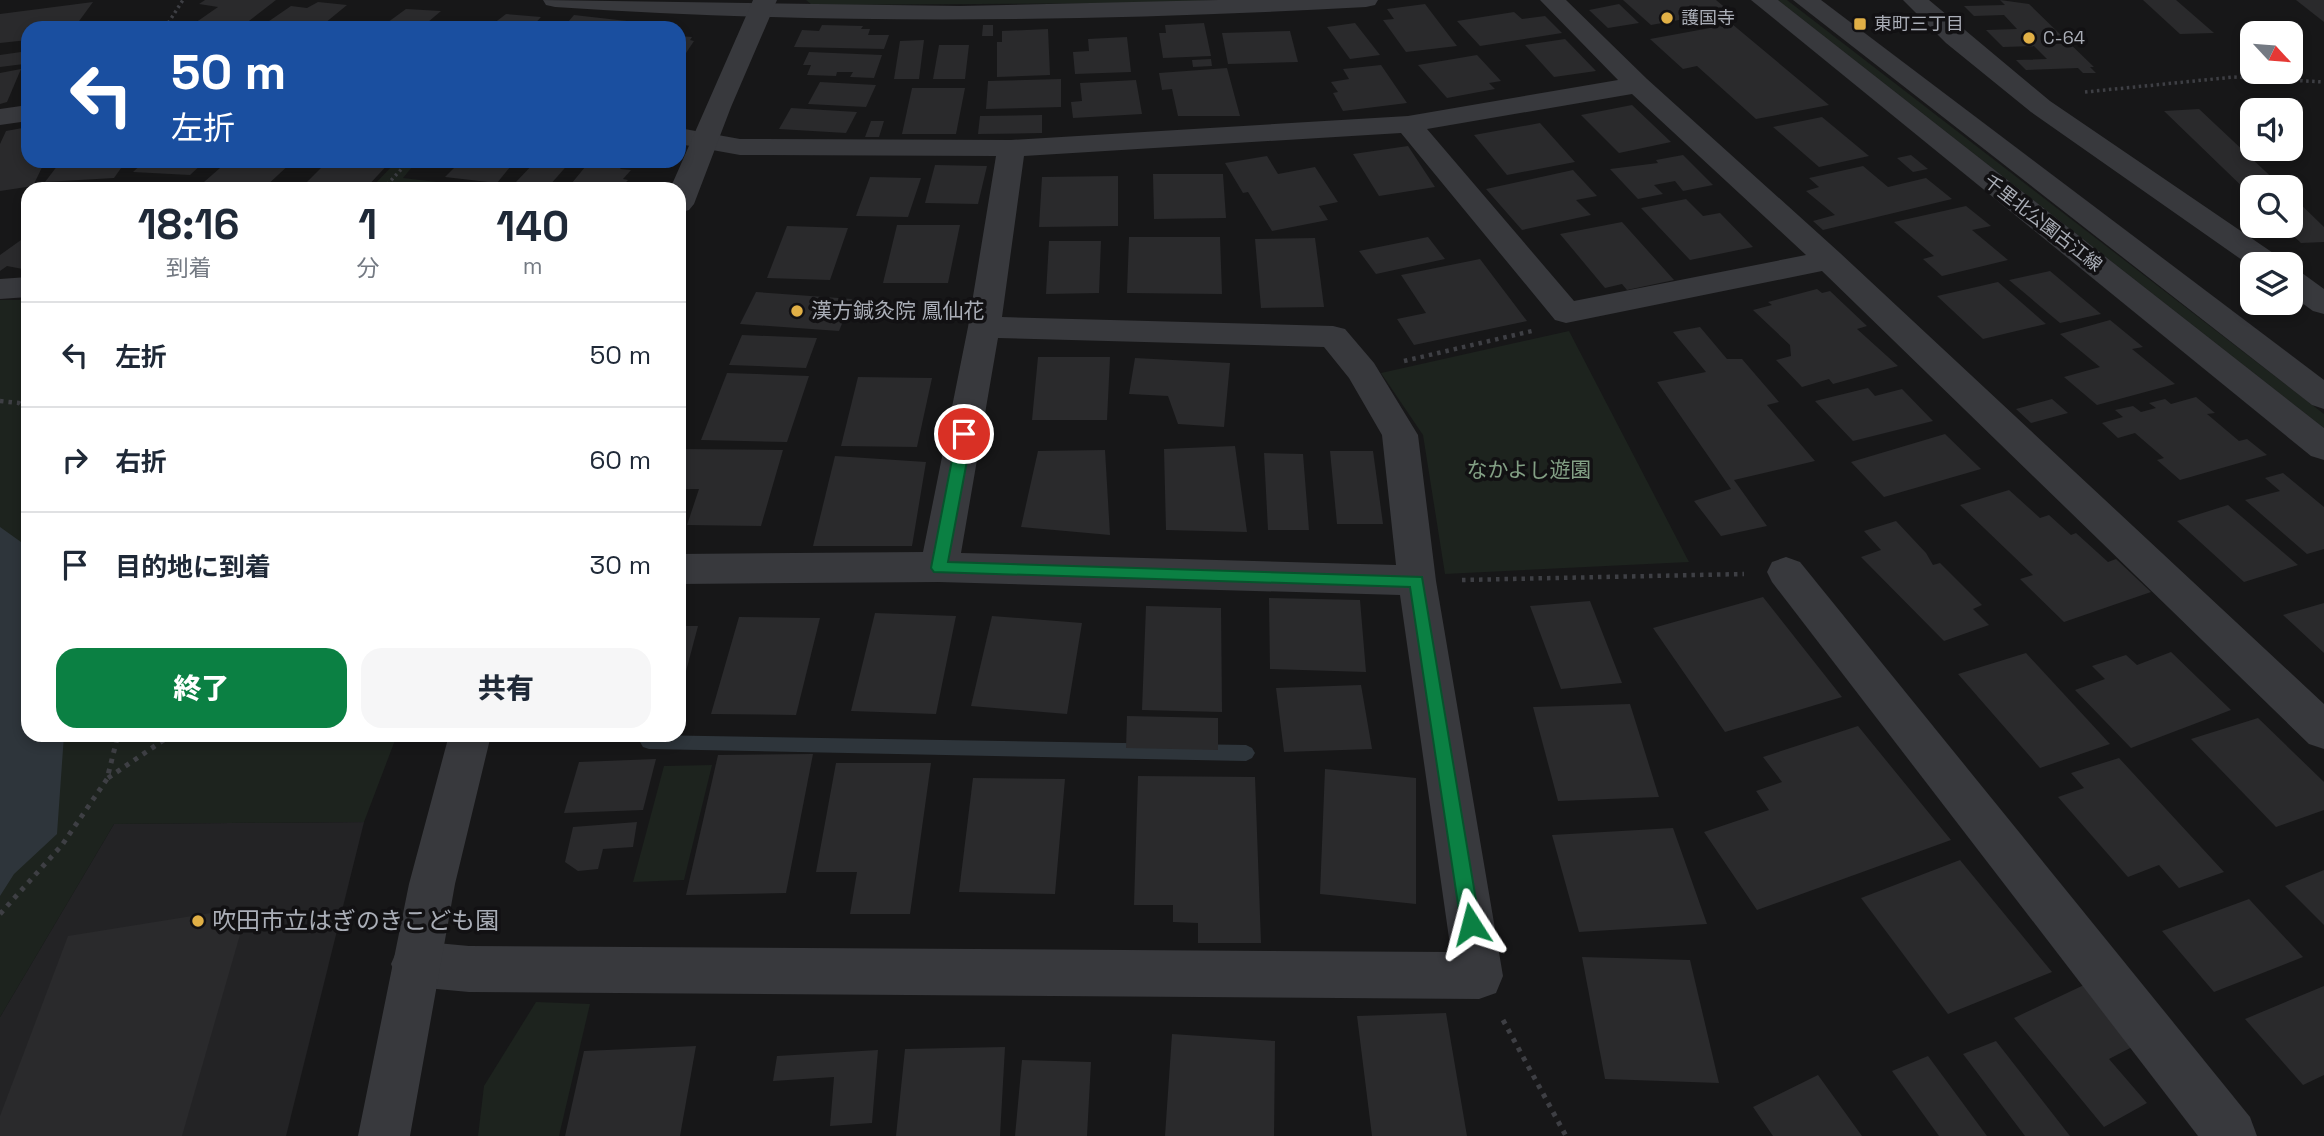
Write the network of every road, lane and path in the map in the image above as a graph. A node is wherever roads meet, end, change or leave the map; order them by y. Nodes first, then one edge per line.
1 (183, 0) edge
2 (555, 0) edge
3 (1366, 0) edge
4 (1552, 0) edge
5 (1763, 0) edge
6 (1805, 0) edge
7 (1916, 0) edge
8 (762, 5) edge
9 (170, 21) edge
10 (2324, 82) edge
11 (1638, 85) junction
12 (2031, 98) junction
13 (21, 114) edge
14 (0, 117) edge
15 (1408, 124) junction
16 (692, 138) edge
17 (1011, 148) junction
18 (402, 168) edge
19 (390, 182) edge
20 (683, 182) edge
21 (2251, 252) edge
22 (1829, 260) junction
23 (21, 288) edge
24 (0, 289) edge
25 (2303, 289) edge
26 (2324, 304) edge
27 (984, 327) junction
28 (1535, 330) dead end
29 (1362, 370) junction
30 (2324, 397) edge
31 (0, 401) edge
32 (21, 405) edge
33 (2324, 447) edge
34 (939, 568) junction
35 (686, 569) edge
36 (1787, 572) dead end
37 (1719, 575) dead end
38 (1417, 581) junction
39 (2324, 731) edge
40 (116, 742) edge
41 (161, 742) edge
42 (468, 742) edge
43 (107, 779) junction
44 (0, 914) edge
45 (415, 964) junction
46 (1479, 976) junction
47 (384, 1136) edge
48 (1566, 1136) edge
49 (2231, 1136) edge

1 - 9 path
2 - 8 street
3 - 8 street
4 - 11 street
5 - 33 street, 千里北公園古江線
6 - 30 street, 千里北公園古江線
7 - 12 street
8 - 16 street
10 - 12 path
11 - 15 street
11 - 22 street
12 - 21 street
13 - 14 street
15 - 17 street
15 - 22 street
16 - 17 street
16 - 20 street
17 - 27 street
18 - 19 path
22 - 39 street
23 - 24 street
25 - 26 street
27 - 29 street
27 - 34 street
28 - 29 path
29 - 38 street
31 - 32 path
34 - 35 street
34 - 38 street
36 - 49 street
37 - 38 path
38 - 46 street
40 - 43 path
41 - 43 path
42 - 45 street
43 - 44 path
45 - 46 street
45 - 47 street
46 - 48 path

